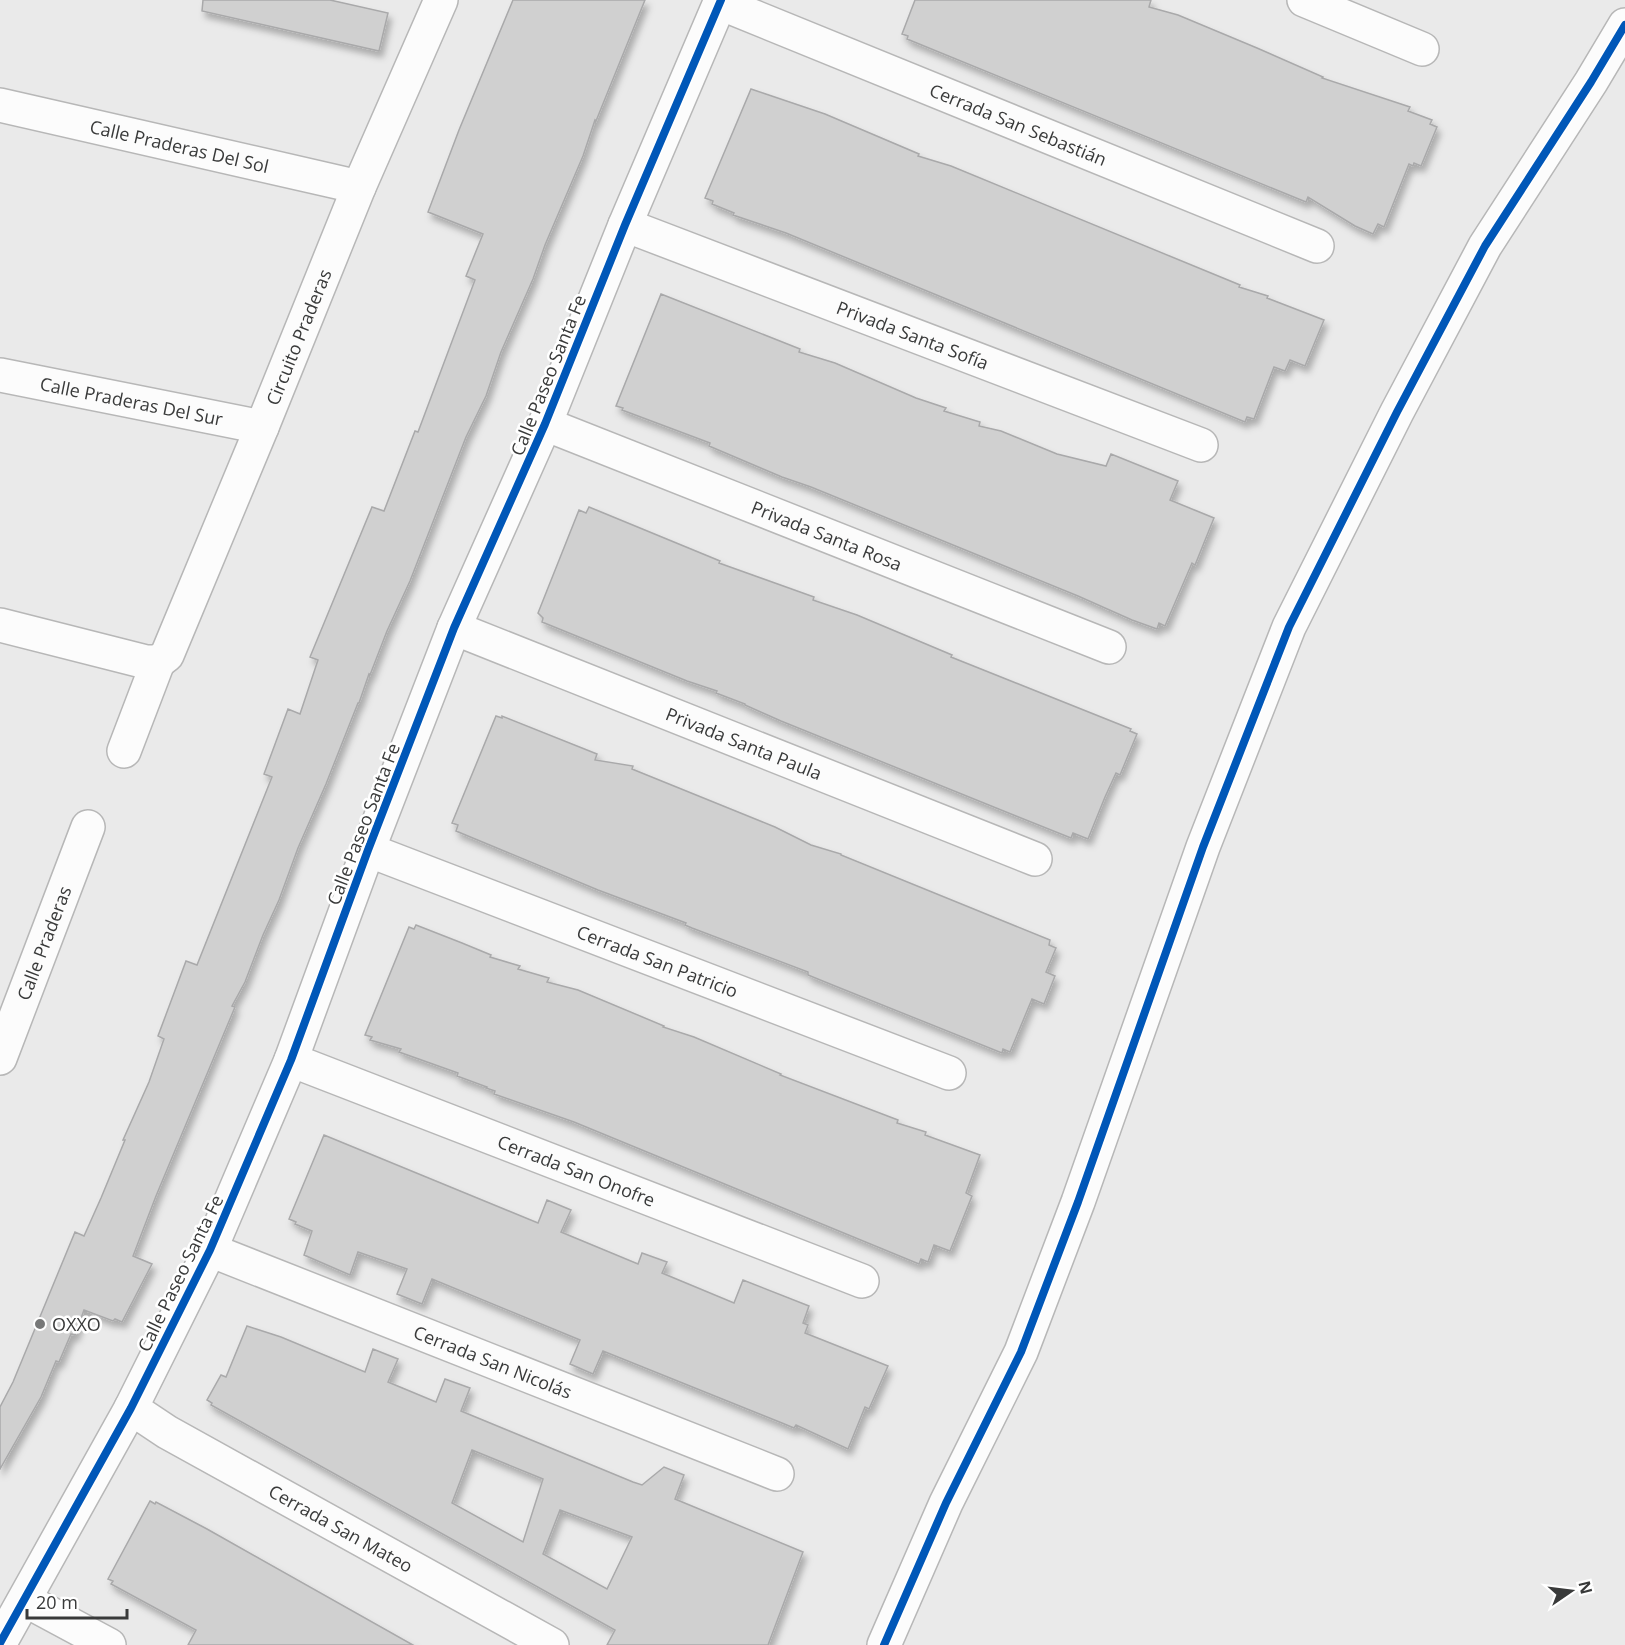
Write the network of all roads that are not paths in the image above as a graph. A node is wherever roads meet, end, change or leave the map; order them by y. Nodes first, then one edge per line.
1 (441, 0) edge
2 (1304, 0) edge
3 (720, 1) edge
4 (1625, 25) edge
5 (1422, 49) dead end
6 (0, 105) edge
7 (359, 187) junction
8 (625, 225) junction
9 (1317, 246) dead end
10 (0, 375) edge
11 (545, 424) junction
12 (262, 427) junction
13 (1201, 445) dead end
14 (0, 625) edge
15 (454, 628) junction
16 (1109, 647) dead end
17 (152, 662) junction
18 (124, 751) dead end
19 (88, 827) dead end
20 (368, 850) junction
21 (1035, 859) dead end
22 (0, 1058) edge
23 (291, 1060) junction
24 (949, 1073) dead end
25 (210, 1250) junction
26 (862, 1281) dead end
27 (131, 1408) junction
28 (777, 1473) dead end
29 (25, 1600) junction
30 (0, 1643) edge
31 (110, 1645) edge
32 (552, 1645) edge
33 (884, 1645) edge

1 - 7 street, Circuito Praderas
2 - 5 street
3 - 8 street, Calle Paseo Santa Fe
3 - 9 street, Cerrada San Sebastián
4 - 33 street
6 - 7 street, Calle Praderas Del Sol
7 - 12 street, Circuito Praderas
8 - 11 street, Calle Paseo Santa Fe
8 - 13 street, Privada Santa Sofía
10 - 12 street, Calle Praderas Del Sur
11 - 15 street, Calle Paseo Santa Fe
11 - 16 street, Privada Santa Rosa
12 - 17 street, Circuito Praderas
14 - 17 street
15 - 20 street, Calle Paseo Santa Fe
15 - 21 street, Privada Santa Paula
17 - 18 street, Circuito Praderas
19 - 22 street, Calle Praderas
20 - 23 street, Calle Paseo Santa Fe
20 - 24 street, Cerrada San Patricio
23 - 25 street, Calle Paseo Santa Fe
23 - 26 street, Cerrada San Onofre
25 - 27 street, Calle Paseo Santa Fe
25 - 28 street, Cerrada San Nicolás
27 - 29 street, Calle Paseo Santa Fe
27 - 32 street, Cerrada San Mateo
29 - 30 street, Calle Paseo Santa Fe
29 - 31 street

